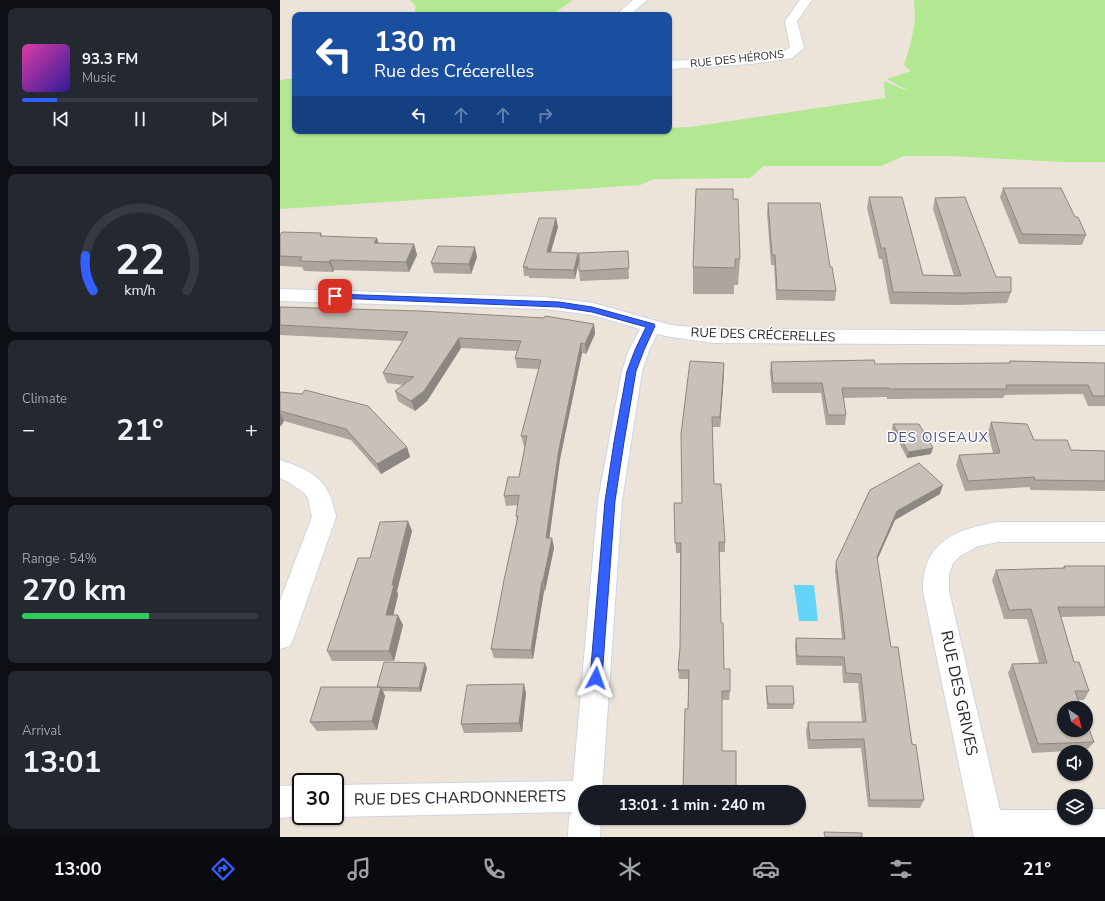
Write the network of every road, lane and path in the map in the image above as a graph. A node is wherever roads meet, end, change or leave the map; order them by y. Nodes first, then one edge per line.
1 (641, 0) edge
2 (806, 0) edge
3 (626, 12) edge
4 (672, 65) edge
5 (280, 295) edge
6 (651, 326) junction
7 (1105, 338) edge
8 (280, 469) edge
9 (1105, 532) edge
10 (280, 637) edge
11 (588, 785) edge
12 (578, 796) edge
13 (292, 801) edge
14 (344, 801) edge
15 (280, 802) edge
16 (585, 825) edge
17 (1105, 825) edge
18 (989, 831) edge
19 (584, 837) edge

1 - 3 street
2 - 4 street, RUE DES HÉRONS
5 - 6 street, RUE DES CRÉCERELLES
6 - 7 street, RUE DES CRÉCERELLES
6 - 11 street
8 - 10 street
9 - 18 street, RUE DES GRIVES
12 - 14 street, RUE DES CHARDONNERETS
13 - 15 street
16 - 19 street
17 - 18 street

